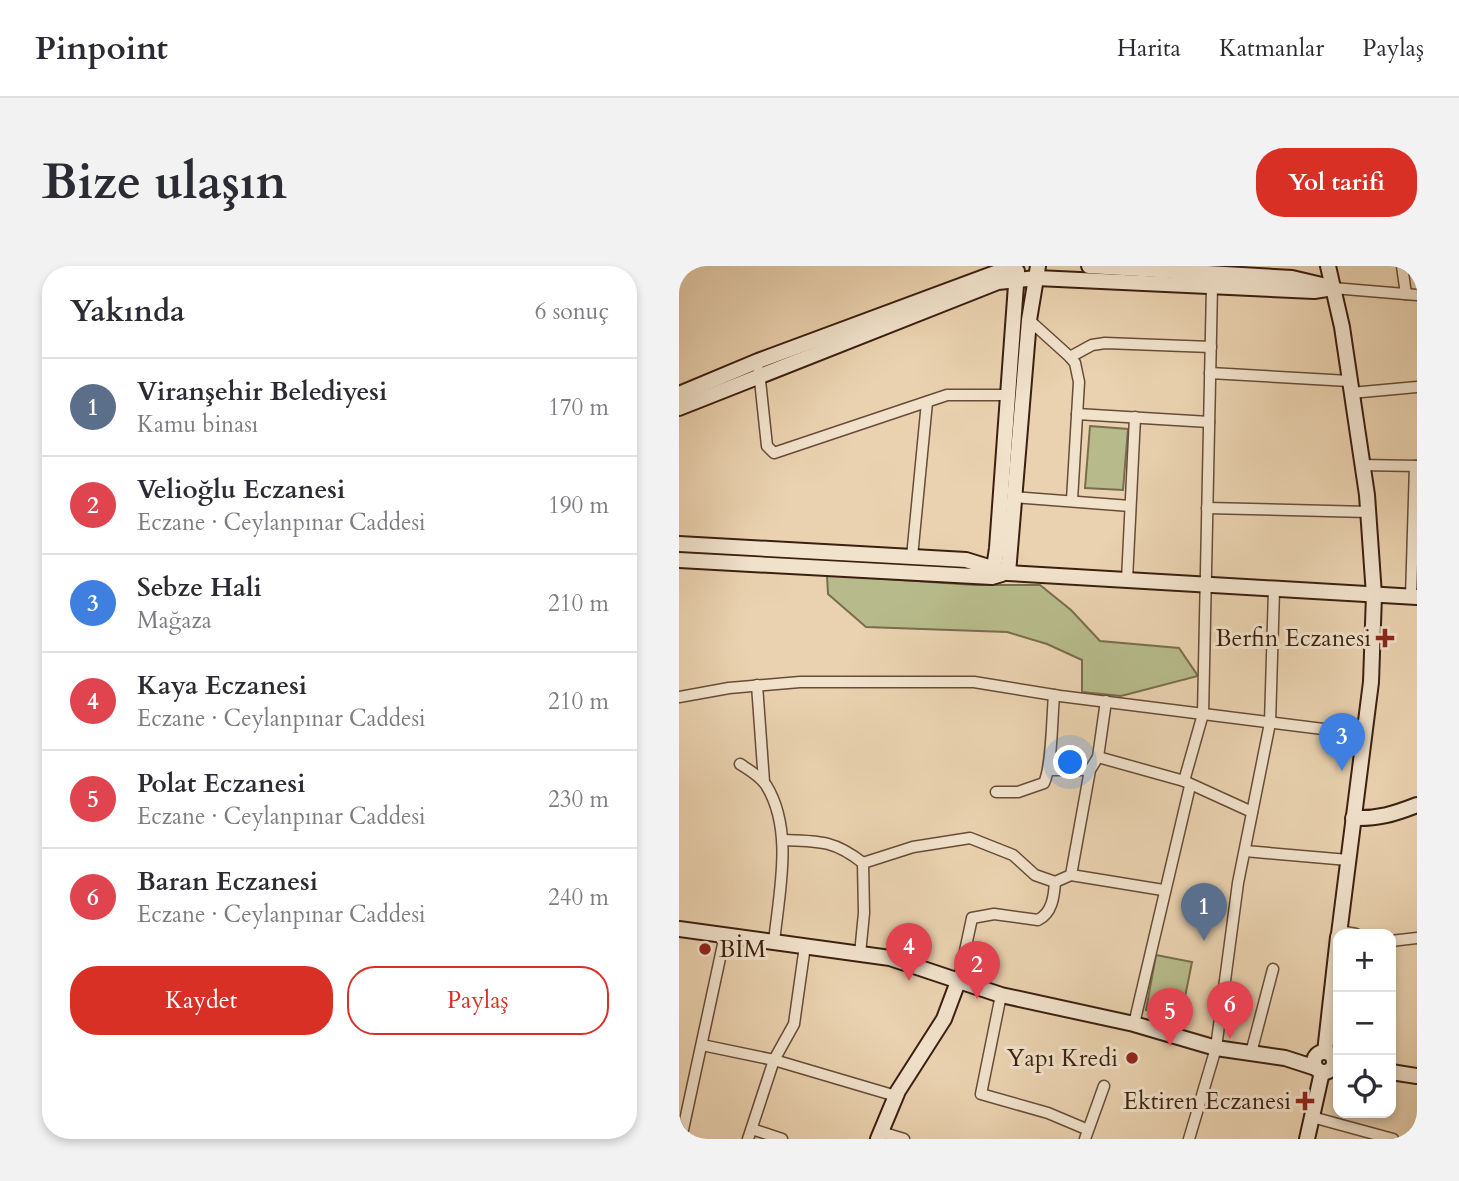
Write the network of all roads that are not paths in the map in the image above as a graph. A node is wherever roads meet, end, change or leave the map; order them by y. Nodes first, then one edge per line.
1 (1090, 266) edge
2 (1328, 266) edge
3 (1402, 266) edge
4 (1016, 271) edge
5 (1037, 272) edge
6 (1216, 275) edge
7 (1333, 288) junction
8 (1411, 294) edge
9 (1029, 320) junction
10 (1210, 347) junction
11 (1070, 357) junction
12 (759, 368) junction
13 (1210, 373) junction
14 (1350, 387) junction
15 (1417, 387) edge
16 (679, 394) edge
17 (1008, 395) junction
18 (927, 402) junction
19 (679, 408) edge
20 (1077, 414) junction
21 (1135, 417) junction
22 (1209, 422) junction
23 (1361, 465) junction
24 (1416, 466) edge
25 (1014, 497) junction
26 (1072, 500) junction
27 (1130, 506) junction
28 (1207, 508) junction
29 (1368, 512) junction
30 (679, 544) edge
31 (912, 557) junction
32 (679, 560) edge
33 (998, 573) junction
34 (1127, 580) junction
35 (1205, 583) junction
36 (1274, 590) junction
37 (1374, 595) junction
38 (1414, 597) edge
39 (757, 685) junction
40 (1054, 695) junction
41 (679, 697) edge
42 (1106, 701) junction
43 (1203, 713) junction
44 (1270, 723) junction
45 (1363, 734) junction
46 (1098, 757) junction
47 (740, 764) dead end
48 (1050, 770) junction
49 (1090, 770) junction
50 (764, 782) junction
51 (1187, 784) junction
52 (996, 792) dead end
53 (1417, 805) edge
54 (1252, 812) junction
55 (1353, 817) junction
56 (783, 840) junction
57 (1245, 851) junction
58 (1348, 860) junction
59 (863, 863) junction
60 (1071, 875) junction
61 (1055, 882) junction
62 (1163, 890) junction
63 (1340, 929) edge
64 (679, 931) edge
65 (725, 935) junction
66 (1417, 938) edge
67 (1396, 940) edge
68 (774, 942) junction
69 (805, 946) junction
70 (860, 954) junction
71 (1273, 969) dead end
72 (959, 979) junction
73 (1333, 989) edge
74 (1001, 995) junction
75 (1133, 1024) junction
76 (702, 1045) junction
77 (1216, 1048) junction
78 (1251, 1053) junction
79 (774, 1060) junction
80 (1325, 1062) edge
81 (1396, 1073) edge
82 (1417, 1076) edge
83 (1104, 1086) dead end
84 (896, 1096) junction
85 (1312, 1117) junction
86 (750, 1134) edge
87 (1085, 1134) edge
88 (880, 1135) edge
89 (681, 1139) edge
90 (782, 1139) edge
91 (904, 1139) edge
92 (1189, 1139) edge
93 (1307, 1139) edge
94 (1393, 1139) edge

1 - 6 street
2 - 7 street
3 - 8 street
4 - 5 street
4 - 12 street
4 - 17 street
5 - 6 street
5 - 9 street
6 - 7 street
6 - 10 street
7 - 8 street
7 - 14 street
9 - 11 street
9 - 25 street
10 - 11 street
10 - 13 street
11 - 20 street
12 - 16 street
12 - 18 street
12 - 19 street
13 - 14 street
13 - 22 street
14 - 15 street
14 - 23 street
17 - 18 street
17 - 33 street
18 - 31 street
20 - 21 street
20 - 26 street
21 - 22 street
21 - 27 street
22 - 28 street
23 - 24 street
23 - 29 street
24 - 38 street
25 - 26 street
25 - 33 street
26 - 27 street
27 - 34 street
28 - 29 street
28 - 35 street
29 - 37 street
30 - 31 street
31 - 33 street
32 - 33 street
33 - 34 street
34 - 35 street
35 - 36 street
35 - 43 street
36 - 37 street
36 - 44 street
37 - 38 street
37 - 45 street
39 - 40 street
39 - 41 street
39 - 50 street
40 - 42 street
40 - 48 street
42 - 43 street
42 - 46 street
43 - 44 street
43 - 51 street
44 - 45 street
44 - 54 street
45 - 55 street
46 - 49 street
46 - 51 street
47 - 50 street
48 - 49 street
48 - 52 street
49 - 60 street
50 - 56 street
51 - 54 street
51 - 62 street
53 - 55 street
54 - 57 street
55 - 58 street
56 - 59 street
56 - 68 street
57 - 58 street
57 - 77 street
58 - 63 street
59 - 61 street
59 - 70 street
60 - 61 street
60 - 62 street
61 - 72 street
62 - 75 street
64 - 65 street
65 - 68 street
65 - 76 street
66 - 67 street
68 - 69 street
69 - 70 street
69 - 79 street
70 - 72 street
71 - 78 street
72 - 74 street
72 - 84 street
73 - 80 street
74 - 75 street
74 - 87 street
75 - 77 street
76 - 79 street
76 - 89 street
77 - 78 street
77 - 92 street
78 - 80 street
79 - 84 street
79 - 86 street
80 - 85 street
81 - 82 street
83 - 87 street
84 - 88 street
85 - 93 street
85 - 94 street
86 - 90 street
88 - 91 street

